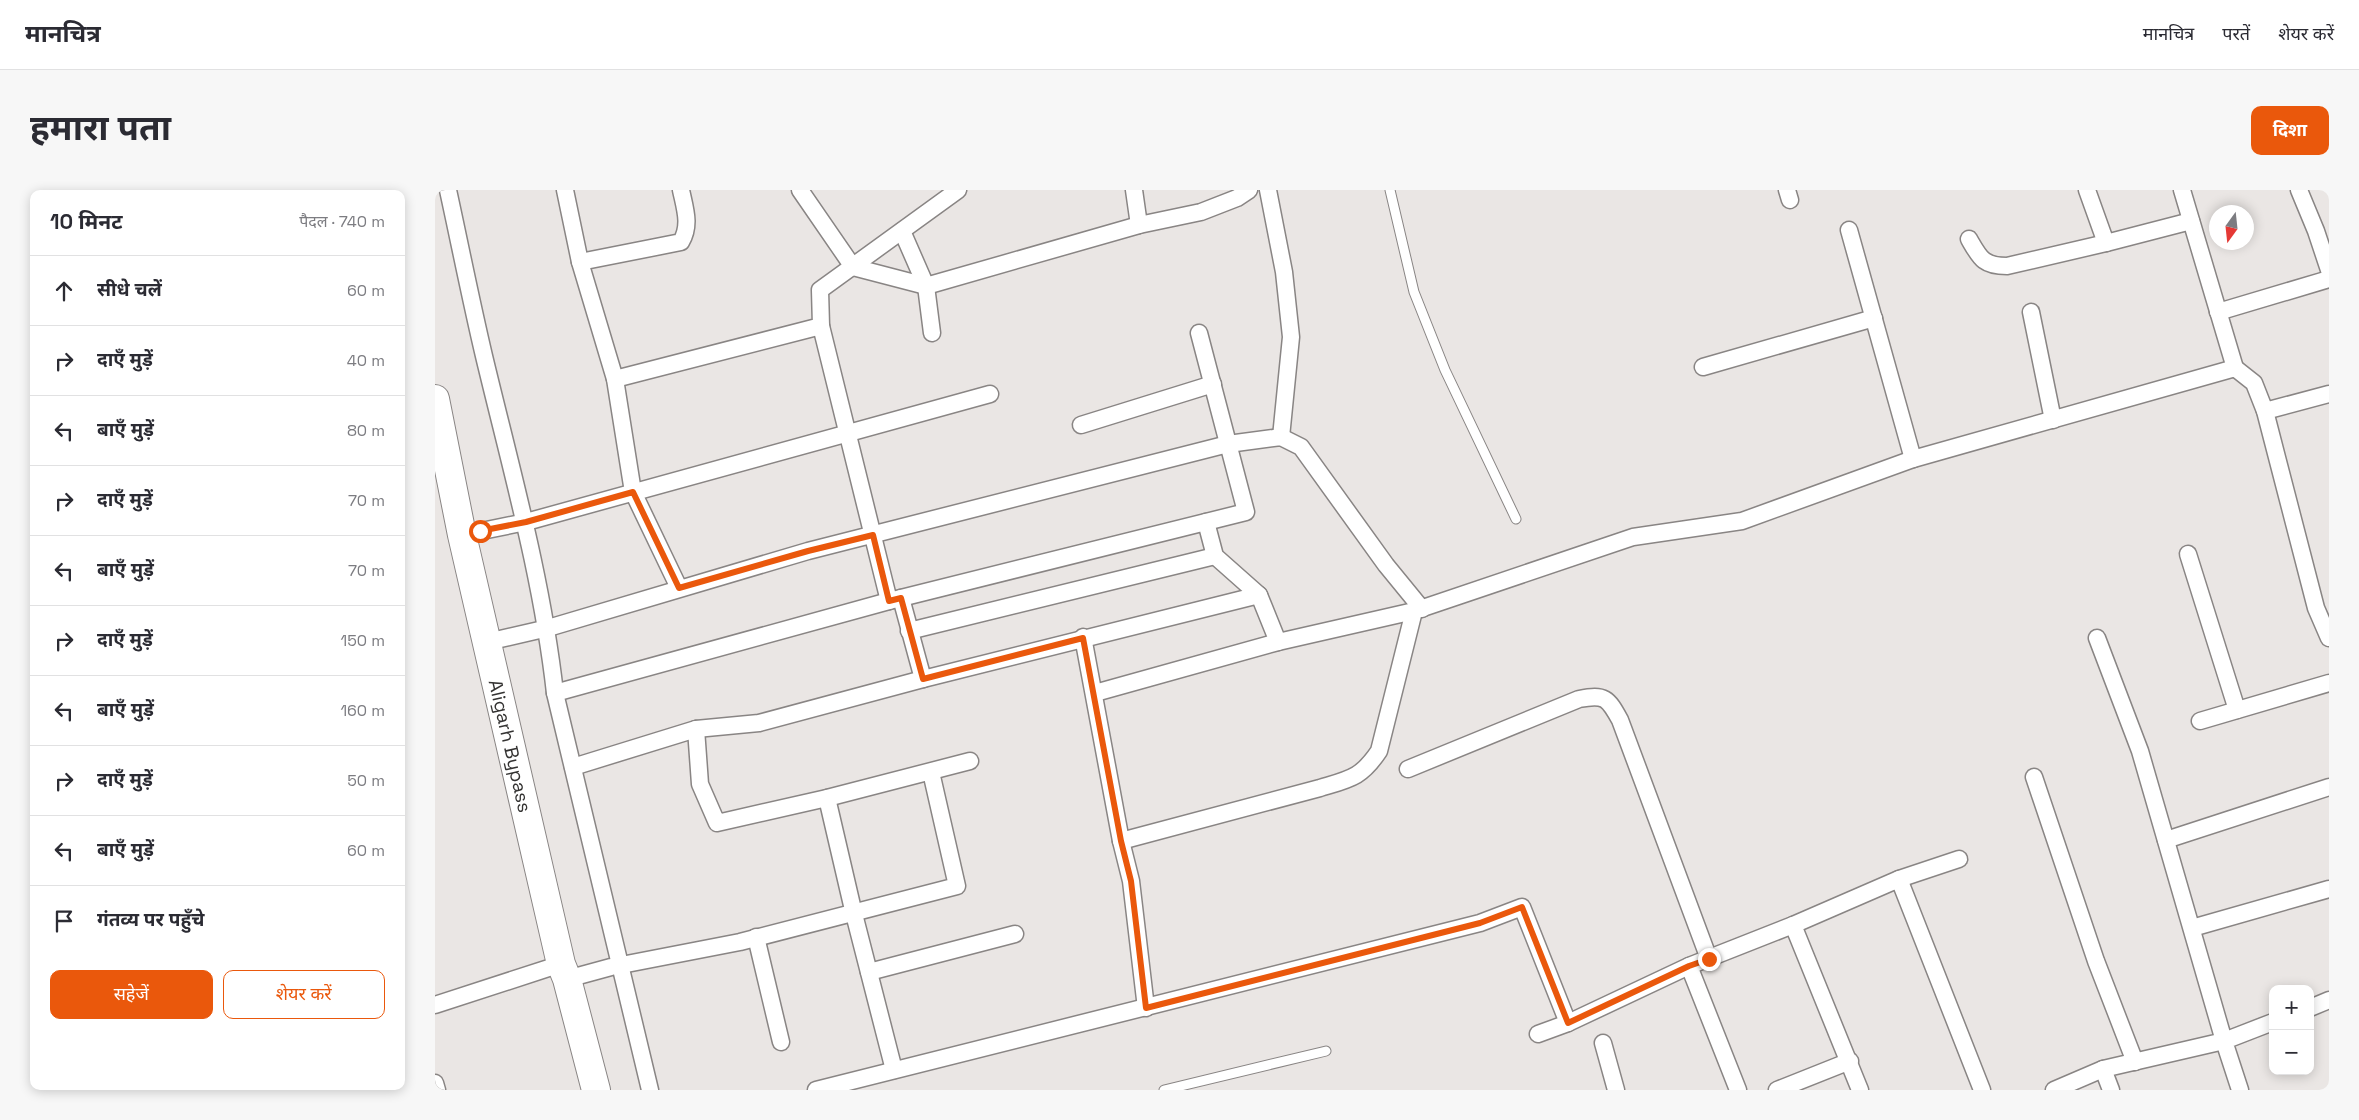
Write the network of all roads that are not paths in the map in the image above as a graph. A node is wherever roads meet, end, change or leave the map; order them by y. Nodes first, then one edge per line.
1 (447, 190) edge
2 (565, 190) edge
3 (681, 190) edge
4 (800, 190) edge
5 (958, 190) edge
6 (1134, 190) edge
7 (1249, 190) edge
8 (1268, 190) edge
9 (1390, 190) edge
10 (2087, 190) edge
11 (2182, 190) edge
12 (2299, 190) edge
13 (2191, 221) junction
14 (1139, 225) junction
15 (1849, 230) dead end
16 (902, 231) junction
17 (1969, 239) dead end
18 (2106, 243) junction
19 (580, 262) junction
20 (853, 267) junction
21 (2329, 270) edge
22 (2329, 279) edge
23 (926, 286) junction
24 (2031, 312) dead end
25 (2218, 312) junction
26 (1874, 318) junction
27 (821, 326) junction
28 (1199, 332) dead end
29 (932, 333) dead end
30 (1703, 367) dead end
31 (2235, 368) junction
32 (615, 379) junction
33 (1213, 384) junction
34 (990, 394) dead end
35 (2329, 394) edge
36 (435, 399) edge
37 (2265, 411) junction
38 (2053, 420) junction
39 (1081, 425) dead end
40 (848, 433) junction
41 (1281, 437) junction
42 (1229, 444) junction
43 (1913, 459) junction
44 (633, 492) junction
45 (1516, 519) dead end
46 (520, 522) junction
47 (1206, 522) junction
48 (471, 533) junction
49 (873, 535) junction
50 (2188, 554) dead end
51 (1215, 556) junction
52 (679, 588) junction
53 (1259, 595) junction
54 (895, 599) junction
55 (1418, 610) junction
56 (542, 629) junction
57 (909, 631) junction
58 (1083, 638) junction
59 (2097, 638) dead end
60 (2329, 638) edge
61 (496, 639) junction
62 (1277, 642) junction
63 (923, 679) junction
64 (2329, 683) edge
65 (555, 693) junction
66 (1095, 693) junction
67 (2237, 710) junction
68 (2200, 721) dead end
69 (696, 729) junction
70 (970, 761) dead end
71 (573, 767) junction
72 (1408, 769) dead end
73 (931, 772) junction
74 (2034, 777) dead end
75 (2329, 787) edge
76 (827, 798) junction
77 (2166, 840) junction
78 (1121, 841) junction
79 (1959, 859) dead end
80 (1899, 880) junction
81 (2329, 888) edge
82 (853, 914) junction
83 (1793, 925) junction
84 (2192, 928) junction
85 (1015, 934) dead end
86 (757, 937) junction
87 (1709, 959) junction
88 (615, 966) junction
89 (1689, 966) junction
90 (570, 972) junction
91 (869, 972) junction
92 (2329, 1000) edge
93 (435, 1005) edge
94 (2314, 1006) edge
95 (1146, 1008) junction
96 (1568, 1023) junction
97 (2269, 1024) edge
98 (1538, 1034) dead end
99 (2224, 1041) junction
100 (781, 1042) dead end
101 (1603, 1043) dead end
102 (1326, 1051) dead end
103 (1849, 1061) junction
104 (2135, 1062) junction
105 (2103, 1069) junction
106 (894, 1070) junction
107 (435, 1083) edge
108 (437, 1090) edge
109 (596, 1090) edge
110 (650, 1090) edge
111 (816, 1090) edge
112 (1164, 1090) edge
113 (1616, 1090) edge
114 (1738, 1090) edge
115 (1777, 1090) edge
116 (1860, 1090) edge
117 (1982, 1090) edge
118 (2054, 1090) edge
119 (2111, 1090) edge
120 (2241, 1090) edge

1 - 46 street
2 - 19 street
3 - 19 street
4 - 20 street
5 - 16 street
6 - 14 street
7 - 14 street
8 - 41 street
9 - 45 lane
10 - 18 street
11 - 13 street
12 - 21 street
13 - 18 street
13 - 25 street
14 - 23 street
15 - 26 street
16 - 20 street
16 - 23 street
17 - 18 street
19 - 32 street
20 - 23 street
20 - 27 street
22 - 25 street
23 - 29 street
24 - 38 street
25 - 31 street
26 - 30 street
26 - 43 street
27 - 32 street
27 - 40 street
28 - 33 street
31 - 37 street
31 - 38 street
32 - 44 street
33 - 39 street
33 - 42 street
34 - 40 street
35 - 37 street
36 - 48 highway, Aligarh Bypass
37 - 60 street
38 - 43 street
40 - 44 street
40 - 49 street
41 - 42 street
41 - 55 street
42 - 47 street
42 - 49 street
43 - 55 street
44 - 46 street
44 - 52 street
46 - 48 street
46 - 56 street
47 - 51 street
47 - 54 street
48 - 61 highway, Aligarh Bypass
49 - 52 street
49 - 54 street
50 - 67 street
51 - 53 street
51 - 57 street
52 - 56 street
53 - 58 street
53 - 62 street
54 - 57 street
54 - 65 street
55 - 62 street
55 - 78 street
56 - 61 street
56 - 65 street
57 - 63 street
58 - 63 street
58 - 66 street
59 - 77 street
61 - 90 highway, Aligarh Bypass
62 - 66 street
63 - 69 street
64 - 67 street
65 - 71 street
66 - 78 street
67 - 68 street
69 - 71 street
69 - 76 street
70 - 73 street
71 - 88 street
72 - 87 street
73 - 76 street
73 - 82 street
74 - 104 street
75 - 77 street
76 - 82 street
77 - 84 street
78 - 95 street
79 - 80 street
80 - 83 street
80 - 117 street
81 - 84 street
82 - 86 street
82 - 91 street
83 - 87 street
83 - 103 street
84 - 99 street
85 - 91 street
86 - 88 street
86 - 100 street
87 - 89 street
88 - 90 street
88 - 110 street
89 - 96 street
89 - 114 street
90 - 93 street
90 - 109 highway, Aligarh Bypass
91 - 106 street
92 - 94 street
95 - 96 street
95 - 106 street
96 - 98 street
97 - 99 street
99 - 104 street
99 - 120 street
101 - 113 street
102 - 112 lane
103 - 115 street
103 - 116 street
104 - 105 street
105 - 118 street
105 - 119 street
106 - 111 street
107 - 108 street

